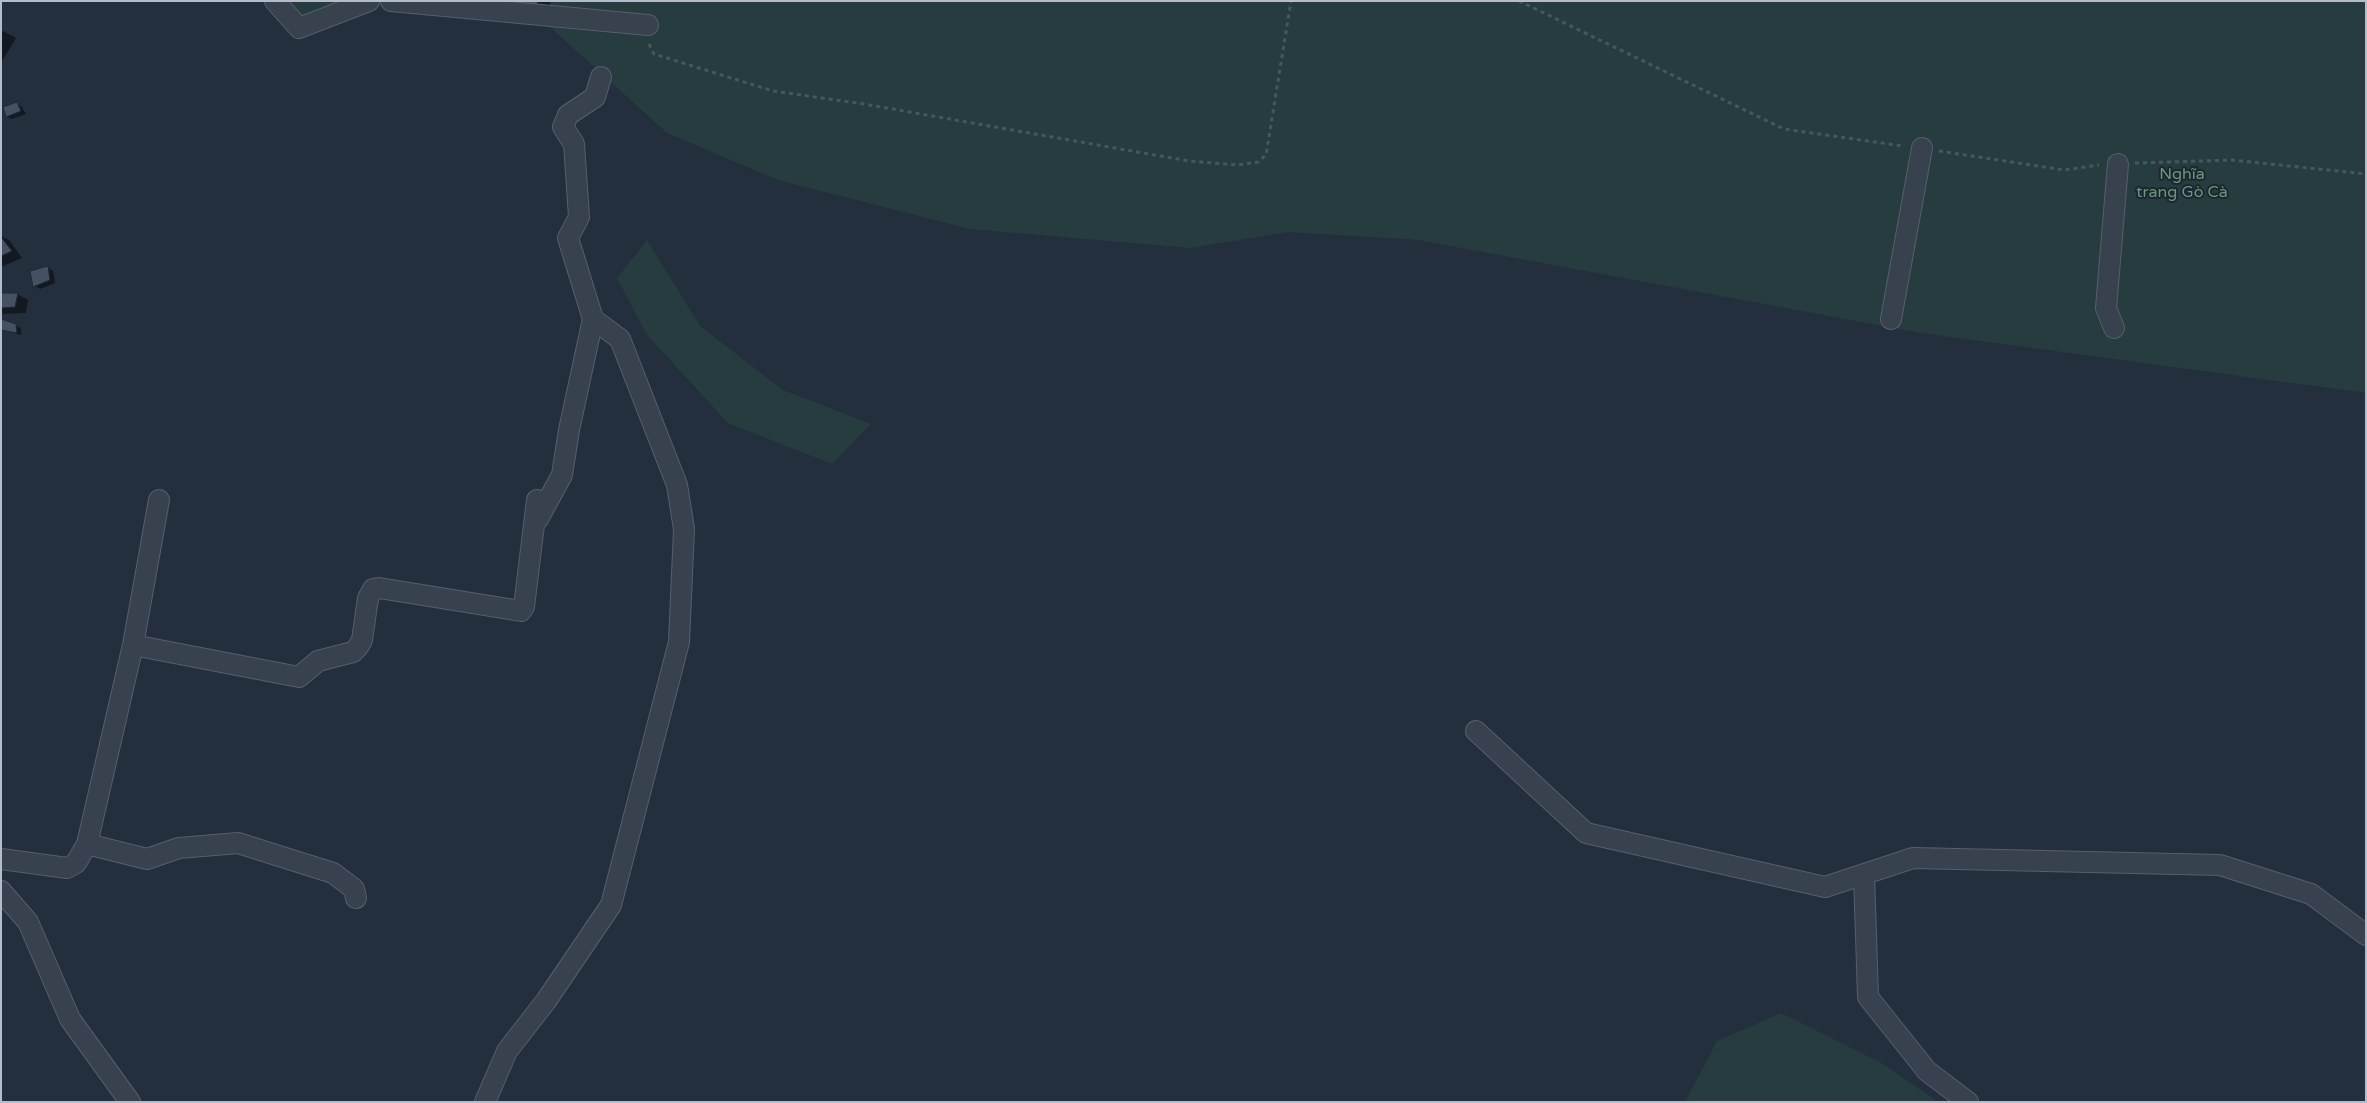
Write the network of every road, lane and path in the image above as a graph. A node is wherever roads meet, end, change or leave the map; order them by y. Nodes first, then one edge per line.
1 (275, 1) edge
2 (369, 1) edge
3 (391, 1) edge
4 (1291, 1) edge
5 (1519, 1) edge
6 (648, 25) joint
7 (601, 76) dead end
8 (1922, 148) junction
9 (2118, 164) junction
10 (2366, 174) edge
11 (1891, 318) dead end
12 (593, 319) junction
13 (2114, 328) dead end
14 (159, 500) dead end
15 (537, 500) dead end
16 (534, 527) junction
17 (133, 645) junction
18 (1476, 731) dead end
19 (87, 844) junction
20 (1, 859) edge
21 (1864, 874) junction
22 (1, 891) edge
23 (356, 898) dead end
24 (2366, 935) edge
25 (130, 1102) edge
26 (485, 1102) edge
27 (1968, 1102) edge

1 - 2 street
3 - 6 street
4 - 6 path
5 - 8 path
7 - 12 street
8 - 9 path
8 - 11 street
9 - 10 path
9 - 13 street
12 - 16 street
12 - 26 street
14 - 17 street
15 - 16 street
16 - 17 street
17 - 19 street
18 - 21 street
19 - 20 street
19 - 23 street
21 - 24 street
21 - 27 street
22 - 25 street

